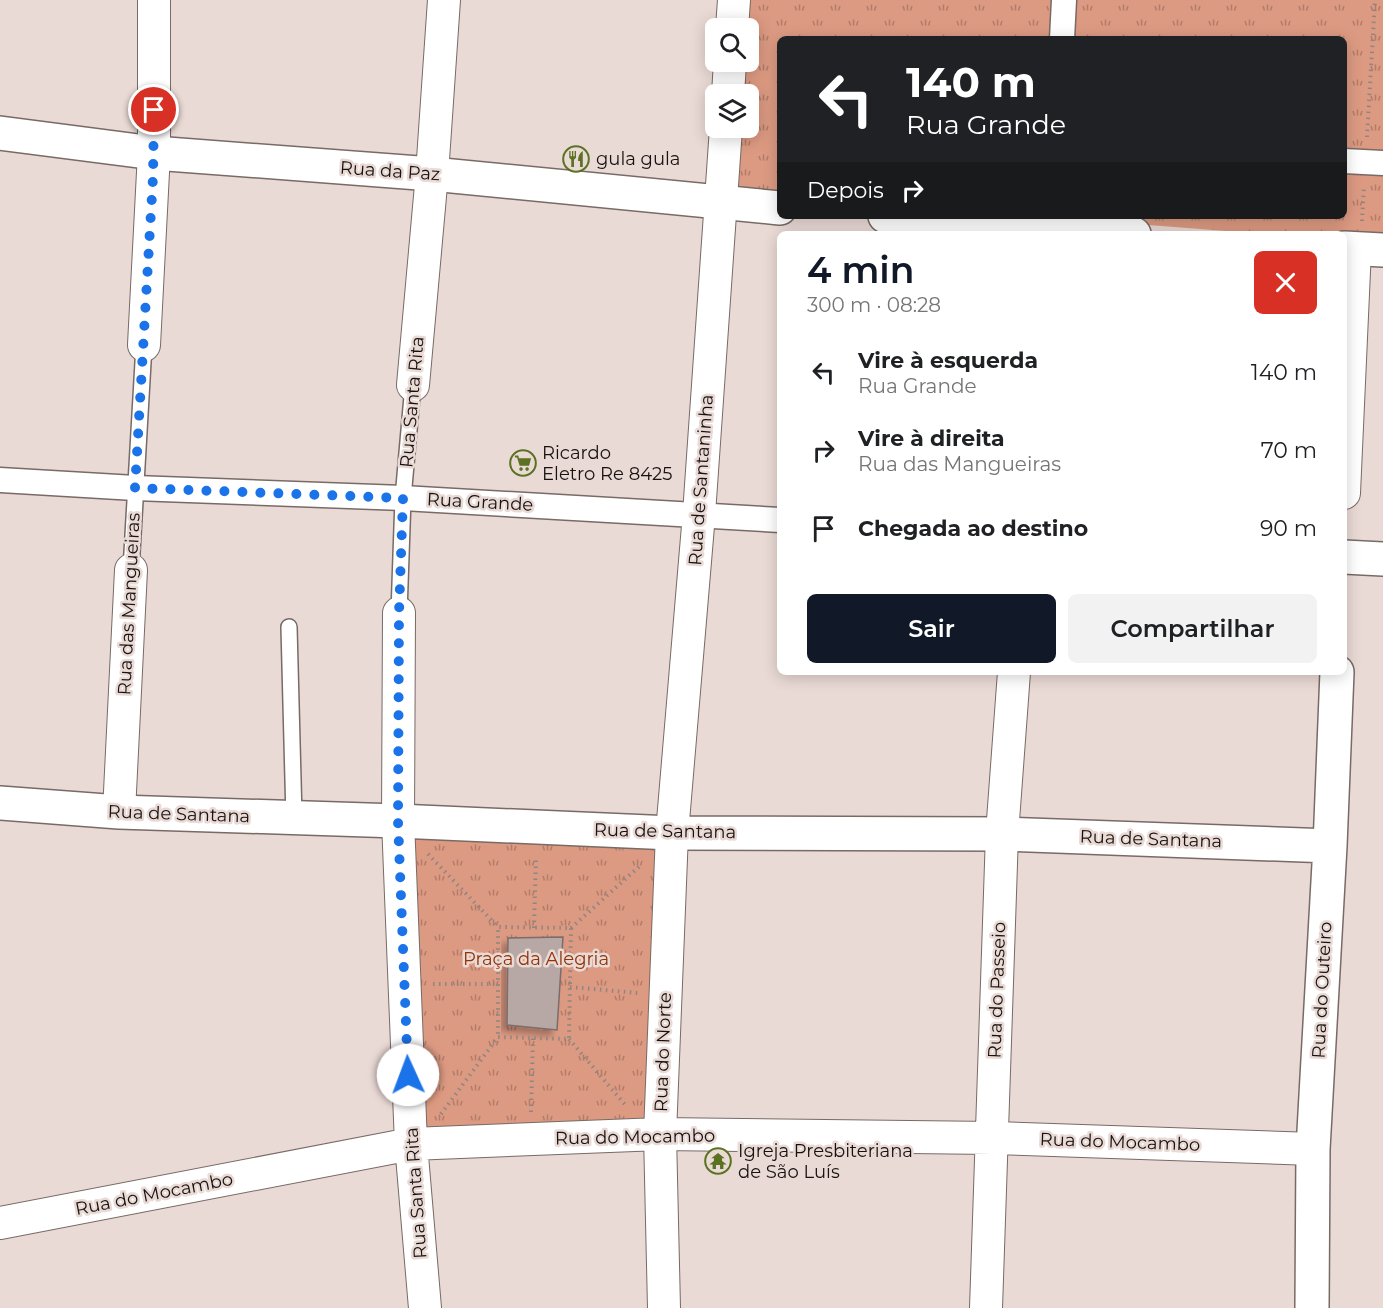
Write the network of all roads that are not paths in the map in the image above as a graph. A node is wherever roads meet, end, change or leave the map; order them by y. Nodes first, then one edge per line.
1 (154, 0) edge
2 (444, 0) edge
3 (734, 0) edge
4 (1064, 0) edge
5 (733, 18) edge
6 (1062, 36) edge
7 (0, 133) edge
8 (725, 138) edge
9 (154, 153) junction
10 (432, 174) junction
11 (722, 204) junction
12 (777, 208) edge
13 (934, 219) edge
14 (1049, 226) edge
15 (1102, 231) edge
16 (1361, 249) edge
17 (144, 345) joint
18 (413, 385) joint
19 (1347, 450) edge
20 (0, 480) edge
21 (135, 488) junction
22 (403, 498) junction
23 (699, 514) junction
24 (777, 520) edge
25 (1347, 556) edge
26 (1383, 559) edge
27 (131, 570) joint
28 (399, 613) joint
29 (289, 627) dead end
30 (1014, 675) edge
31 (1337, 675) edge
32 (0, 803) edge
33 (119, 812) junction
34 (294, 818) junction
35 (398, 821) junction
36 (672, 833) junction
37 (1002, 834) junction
38 (1330, 846) junction
39 (660, 1134) junction
40 (993, 1138) junction
41 (411, 1144) junction
42 (1313, 1149) junction
43 (0, 1223) edge
44 (425, 1308) edge
45 (664, 1308) edge
46 (987, 1308) edge
47 (1312, 1308) edge

1 - 9 street, Rua das Mangueiras
2 - 10 street, Rua Santa Rita
3 - 5 street
4 - 6 street
7 - 9 street, Rua da Paz
8 - 11 street, Rua de Santaninha
9 - 10 street, Rua da Paz
9 - 17 street, Rua das Mangueiras
10 - 11 street, Rua da Paz
10 - 18 street, Rua Santa Rita
11 - 12 street, Rua da Paz
11 - 23 street, Rua de Santaninha
13 - 14 street
14 - 15 street
16 - 19 street
17 - 21 lane, Rua das Mangueiras
18 - 22 lane, Rua Santa Rita
20 - 21 street, Rua Grande
21 - 22 street, Rua Grande
21 - 27 lane, Rua das Mangueiras
22 - 23 street, Rua Grande
22 - 28 lane, Rua Santa Rita
23 - 24 street, Rua Grande
23 - 36 street, Rua de Santaninha
25 - 26 street
27 - 33 street, Rua das Mangueiras
28 - 35 street, Rua Santa Rita
29 - 34 lane
30 - 37 street, Rua do Passeio
31 - 38 street, Rua do Outeiro
32 - 33 street, Rua de Santana
33 - 34 street, Rua de Santana
34 - 35 street, Rua de Santana
35 - 36 street, Rua de Santana
35 - 41 street, Rua Santa Rita
36 - 37 street, Rua de Santana
36 - 39 street, Rua do Norte
37 - 38 street, Rua de Santana
37 - 40 street, Rua do Passeio
38 - 42 street, Rua do Outeiro
39 - 40 street, Rua do Mocambo
39 - 41 street, Rua do Mocambo
39 - 45 street, Rua do Norte
40 - 42 street, Rua do Mocambo
40 - 46 street, Rua do Passeio
41 - 43 street, Rua do Mocambo
41 - 44 street, Rua Santa Rita
42 - 47 street, Rua do Outeiro

